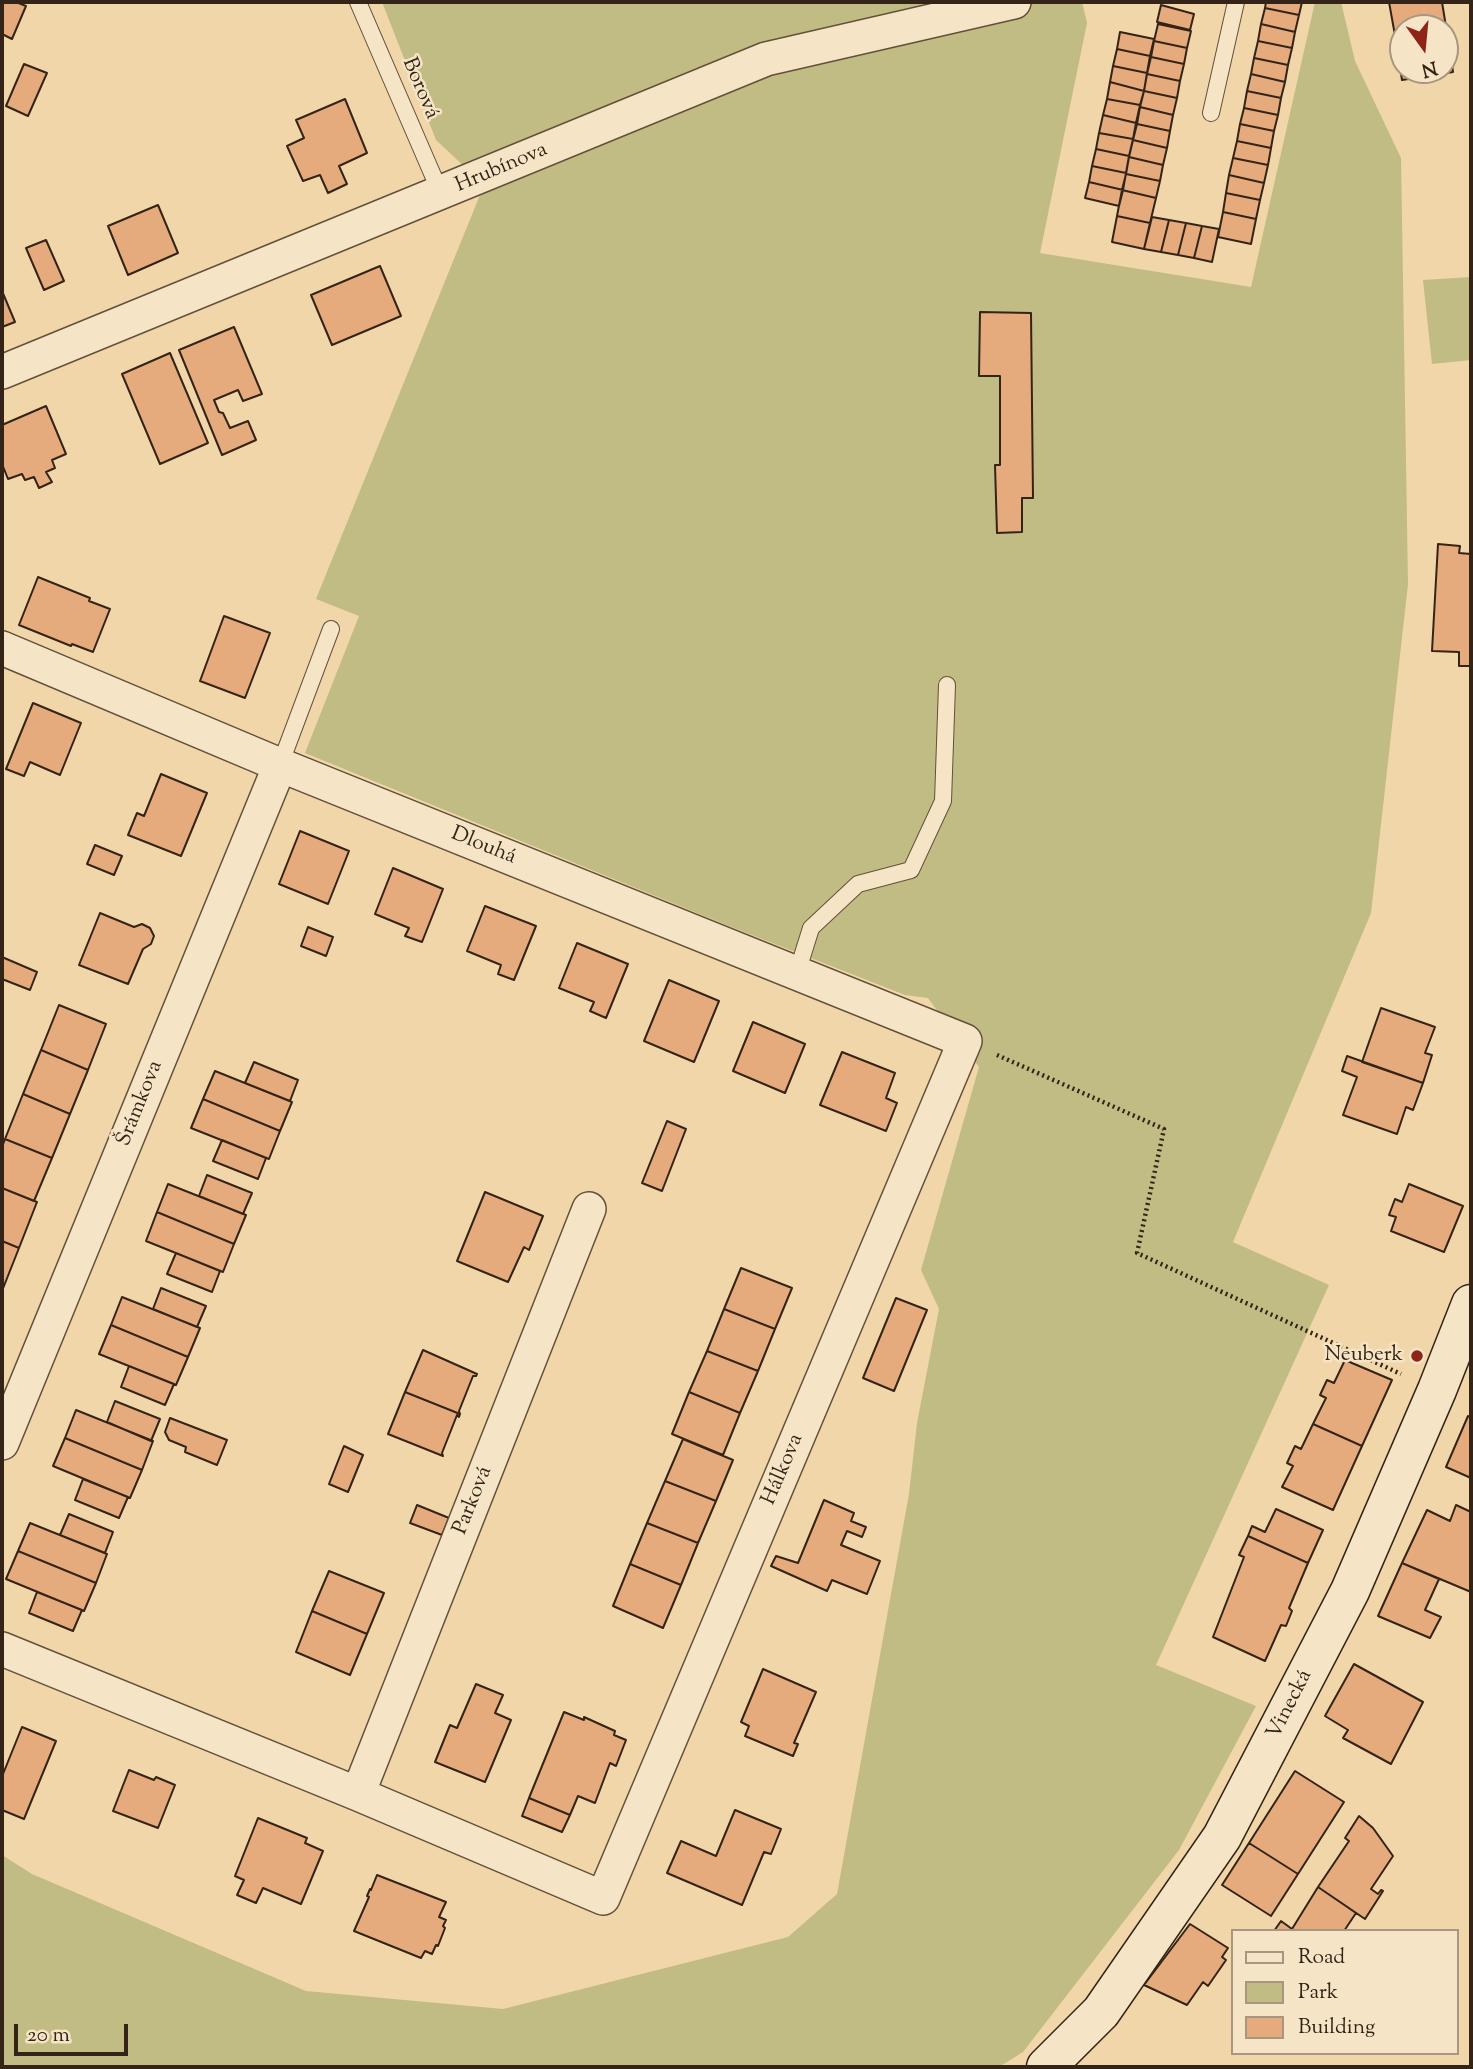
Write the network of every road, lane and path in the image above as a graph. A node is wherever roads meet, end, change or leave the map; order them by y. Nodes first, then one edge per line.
1 (358, 2) edge
2 (1014, 2) edge
3 (1236, 2) edge
4 (1210, 113) dead end
5 (441, 194) junction
6 (2, 373) edge
7 (331, 629) dead end
8 (2, 648) edge
9 (947, 685) dead end
10 (280, 765) junction
11 (797, 973) junction
12 (965, 1041) junction
13 (589, 1209) dead end
14 (1471, 1304) edge
15 (1437, 1390) junction
16 (2, 1443) edge
17 (2, 1649) edge
18 (358, 1794) junction
19 (1046, 2067) edge

1 - 5 lane, Borová
2 - 5 street, Hrubínova
3 - 4 lane
5 - 6 street, Hrubínova
7 - 10 lane
8 - 10 street, Dlouhá
9 - 11 lane
10 - 11 street, Dlouhá
10 - 16 street, Šrámkova
11 - 12 street, Dlouhá
12 - 15 path
12 - 18 street, Hálkova
13 - 18 street, Parková
14 - 15 street, Vinecká
15 - 19 street, Vinecká
17 - 18 street

